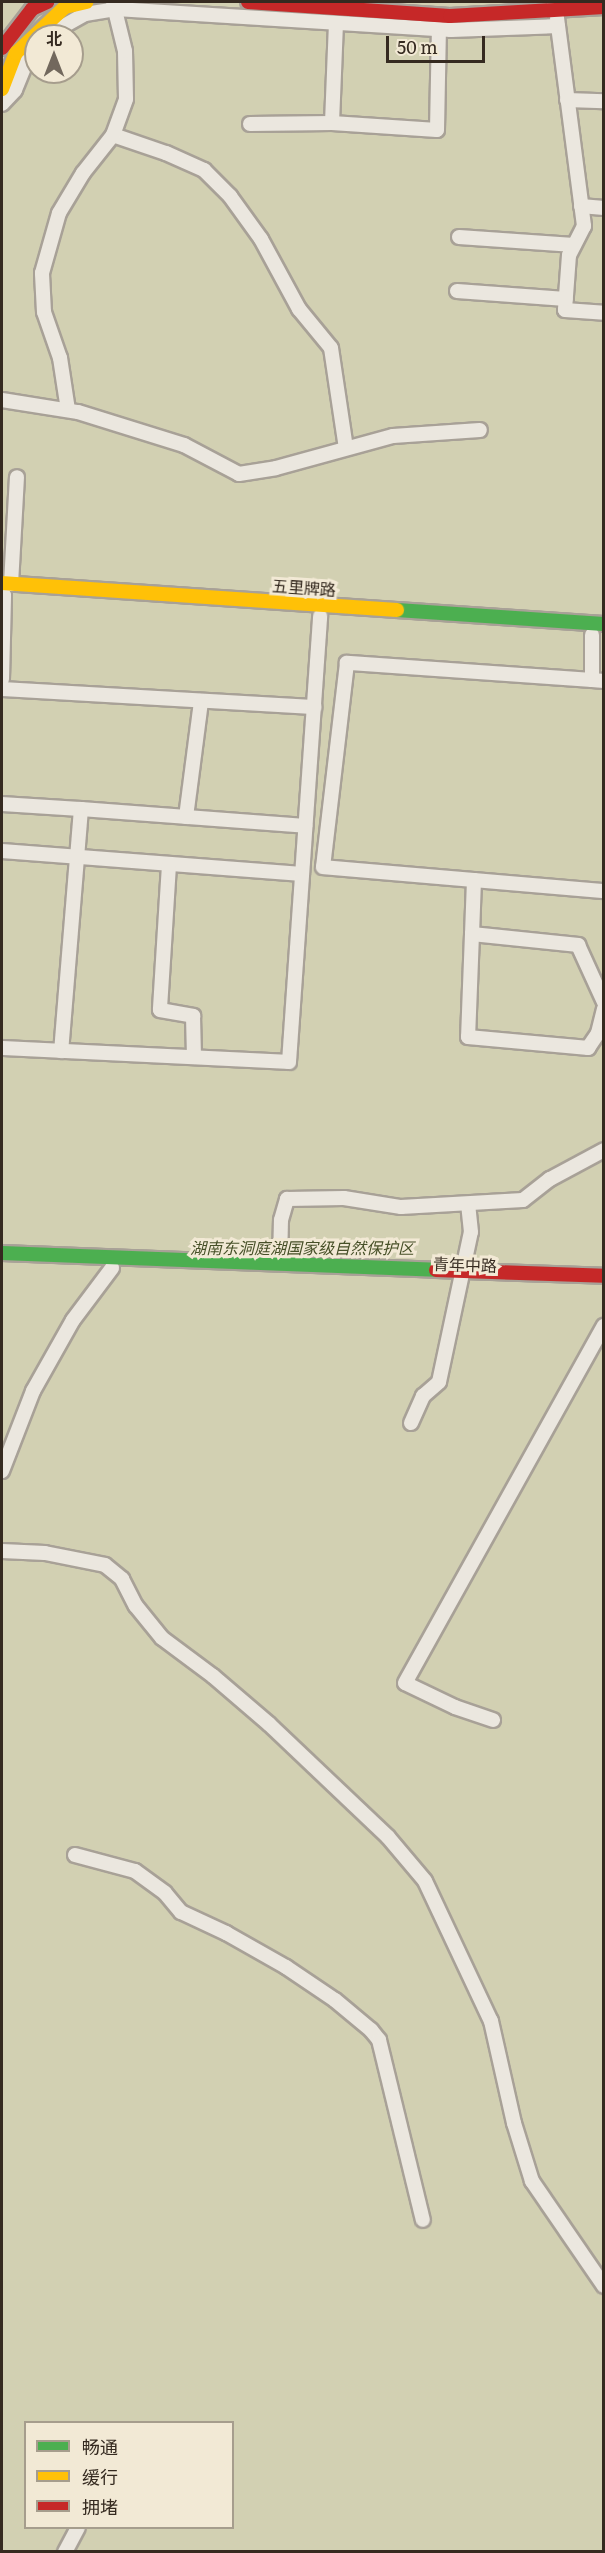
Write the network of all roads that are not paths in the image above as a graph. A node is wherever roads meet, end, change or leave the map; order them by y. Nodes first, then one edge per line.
1 (47, 2) edge
2 (86, 2) edge
3 (248, 2) edge
4 (512, 2) edge
5 (114, 5) edge
6 (603, 7) edge
7 (555, 10) junction
8 (450, 16) junction
9 (336, 23) junction
10 (67, 24) edge
11 (558, 26) junction
12 (438, 29) junction
13 (2, 48) edge
14 (24, 68) edge
15 (2, 89) edge
16 (567, 100) junction
17 (603, 101) edge
18 (2, 104) edge
19 (332, 123) junction
20 (250, 124) dead end
21 (113, 135) junction
22 (581, 206) junction
23 (603, 208) edge
24 (459, 237) dead end
25 (574, 245) junction
26 (457, 291) dead end
27 (566, 299) junction
28 (603, 313) edge
29 (2, 400) edge
30 (68, 410) junction
31 (480, 430) dead end
32 (346, 448) junction
33 (17, 477) dead end
34 (4, 589) edge
35 (320, 616) junction
36 (603, 624) edge
37 (598, 635) edge
38 (2, 679) edge
39 (598, 680) edge
40 (2, 689) edge
41 (201, 701) junction
42 (314, 706) junction
43 (2, 804) edge
44 (81, 809) junction
45 (186, 817) junction
46 (305, 826) junction
47 (2, 852) edge
48 (76, 858) junction
49 (169, 865) junction
50 (302, 874) junction
51 (474, 880) junction
52 (603, 891) edge
53 (472, 934) junction
54 (603, 1002) edge
55 (603, 1009) edge
56 (2, 1048) edge
57 (61, 1051) junction
58 (194, 1058) junction
59 (603, 1150) edge
60 (468, 1204) junction
61 (2, 1253) edge
62 (280, 1263) junction
63 (2, 1264) edge
64 (112, 1268) junction
65 (462, 1275) junction
66 (603, 1276) edge
67 (603, 1285) edge
68 (603, 1326) edge
69 (411, 1423) dead end
70 (2, 1471) edge
71 (2, 1551) edge
72 (493, 1720) dead end
73 (75, 1855) dead end
74 (423, 2220) dead end
75 (603, 2286) edge
76 (77, 2529) edge
77 (65, 2552) edge

1 - 13 main road
2 - 15 main road
3 - 8 main road
4 - 8 main road
5 - 9 street
5 - 10 street
5 - 21 street
6 - 7 main road
7 - 8 main road
7 - 11 street
9 - 12 street
9 - 19 street
11 - 12 street
11 - 16 street
12 - 19 street
14 - 18 street
16 - 17 street
16 - 22 street
19 - 20 street
21 - 30 street
21 - 32 street
22 - 23 street
22 - 25 street
24 - 25 street
25 - 27 street
26 - 27 street
27 - 28 street
29 - 30 street
30 - 32 street
31 - 32 street
33 - 34 street
34 - 35 main road, 五里牌路
34 - 36 main road, 五里牌路
34 - 38 street
35 - 37 main road, 五里牌路
35 - 42 street
37 - 39 street
39 - 51 street
40 - 41 street
41 - 42 street
41 - 45 street
42 - 46 street
43 - 44 street
44 - 45 street
44 - 48 street
45 - 46 street
46 - 50 street
47 - 48 street
48 - 49 street
48 - 57 street
49 - 50 street
49 - 58 street
50 - 58 street
51 - 52 street
51 - 53 street
53 - 54 street
53 - 55 street
56 - 57 street
57 - 58 street
59 - 60 street
60 - 62 street
60 - 65 street
61 - 62 main road
62 - 65 main road
63 - 64 main road, 青年中路
64 - 65 main road, 青年中路
64 - 70 street
65 - 66 main road
65 - 67 main road, 青年中路
65 - 69 street
68 - 72 street
71 - 75 street
73 - 74 street
76 - 77 street

